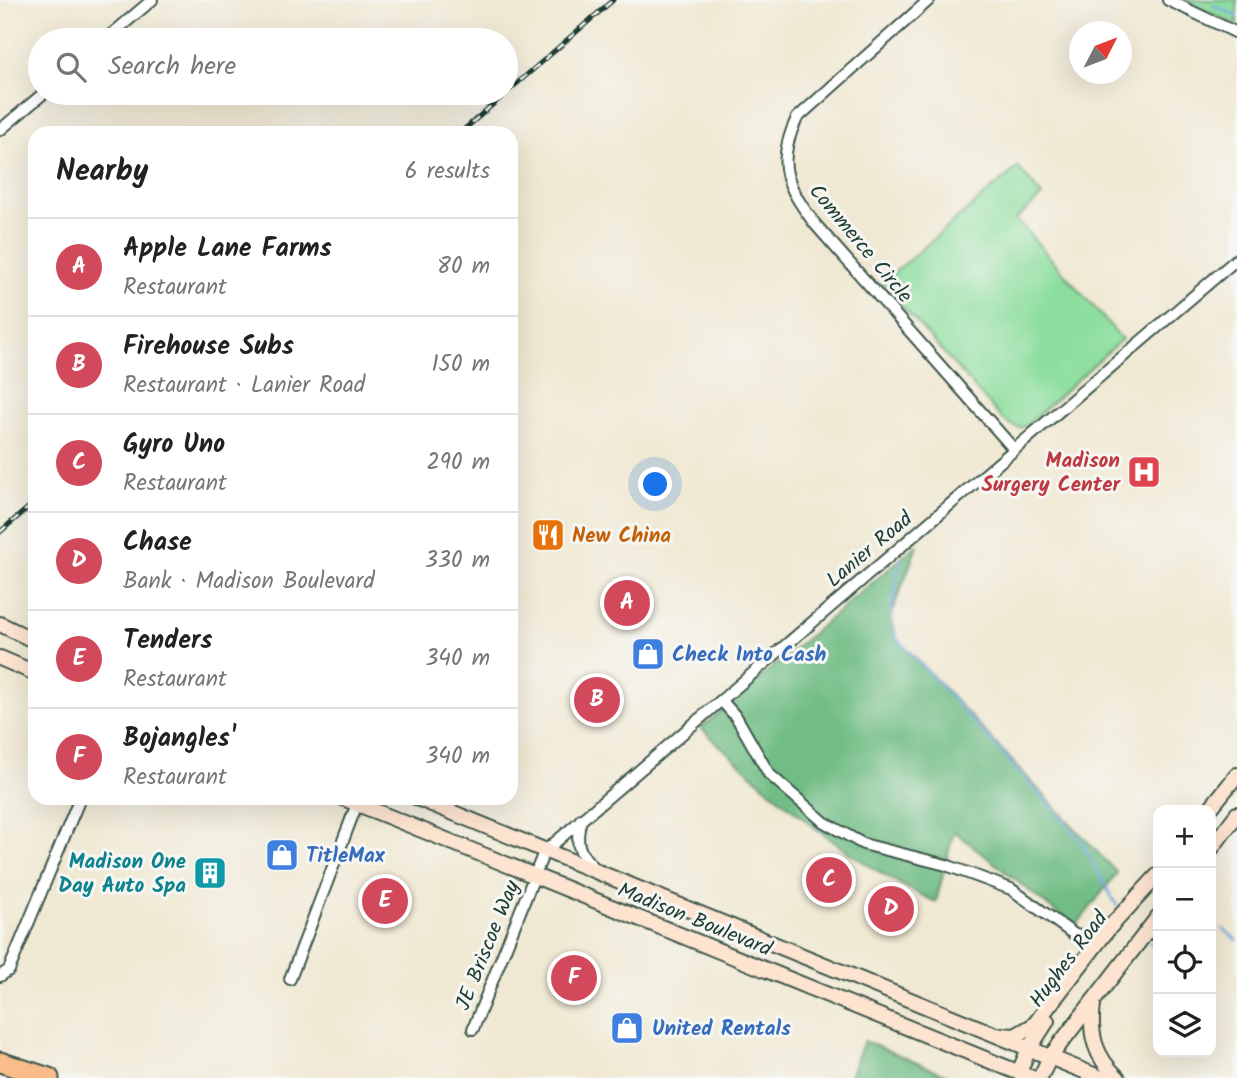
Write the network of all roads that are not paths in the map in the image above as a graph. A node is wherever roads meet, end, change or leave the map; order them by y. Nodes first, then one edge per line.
1 (152, 0) edge
2 (929, 0) edge
3 (1168, 0) edge
4 (119, 28) edge
5 (1237, 33) edge
6 (30, 105) edge
7 (0, 130) edge
8 (1237, 258) edge
9 (1013, 449) junction
10 (0, 624) edge
11 (0, 631) edge
12 (28, 639) edge
13 (28, 641) edge
14 (1, 659) edge
15 (28, 670) edge
16 (722, 701) junction
17 (1237, 775) edge
18 (77, 805) edge
19 (349, 805) edge
20 (360, 805) edge
21 (433, 805) edge
22 (1213, 805) edge
23 (1237, 814) edge
24 (581, 819) junction
25 (1216, 842) edge
26 (544, 852) junction
27 (536, 876) junction
28 (606, 877) junction
29 (1153, 881) edge
30 (1153, 883) edge
31 (1153, 924) edge
32 (1100, 939) junction
33 (765, 941) junction
34 (756, 966) junction
35 (0, 976) edge
36 (289, 979) dead end
37 (1093, 1002) junction
38 (473, 1029) dead end
39 (985, 1031) junction
40 (1029, 1049) junction
41 (1049, 1057) junction
42 (0, 1062) edge
43 (1026, 1075) edge
44 (49, 1078) edge
45 (1040, 1078) edge
46 (1101, 1078) edge
47 (1118, 1078) edge

1 - 4 street
2 - 9 street, Commerce Circle
3 - 5 street
6 - 7 street
8 - 9 street, Lanier Road
9 - 16 street, Lanier Road
10 - 12 main road
11 - 13 main road
14 - 15 main road
16 - 24 street, Lanier Road
16 - 32 street
17 - 22 main road
18 - 35 street
19 - 36 street
20 - 27 main road, Madison Boulevard
21 - 26 main road, Madison Boulevard
23 - 25 main road
24 - 26 street, Lanier Road
24 - 28 street
26 - 27 street, Lanier Road
26 - 28 main road, Madison Boulevard
27 - 34 main road, Madison Boulevard
27 - 38 street, JE Briscoe Way
28 - 33 main road, Madison Boulevard
29 - 32 main road
30 - 40 main road, Hughes Road
31 - 37 main road
32 - 39 main road
33 - 34 main road
33 - 39 main road, Madison Boulevard
34 - 43 main road, Madison Boulevard
37 - 41 main road
37 - 47 main road
39 - 40 main road, Madison Boulevard
40 - 41 main road, Madison Boulevard
40 - 43 main road, Hughes Road
41 - 45 main road
41 - 46 main road, Madison Boulevard
42 - 44 highway

